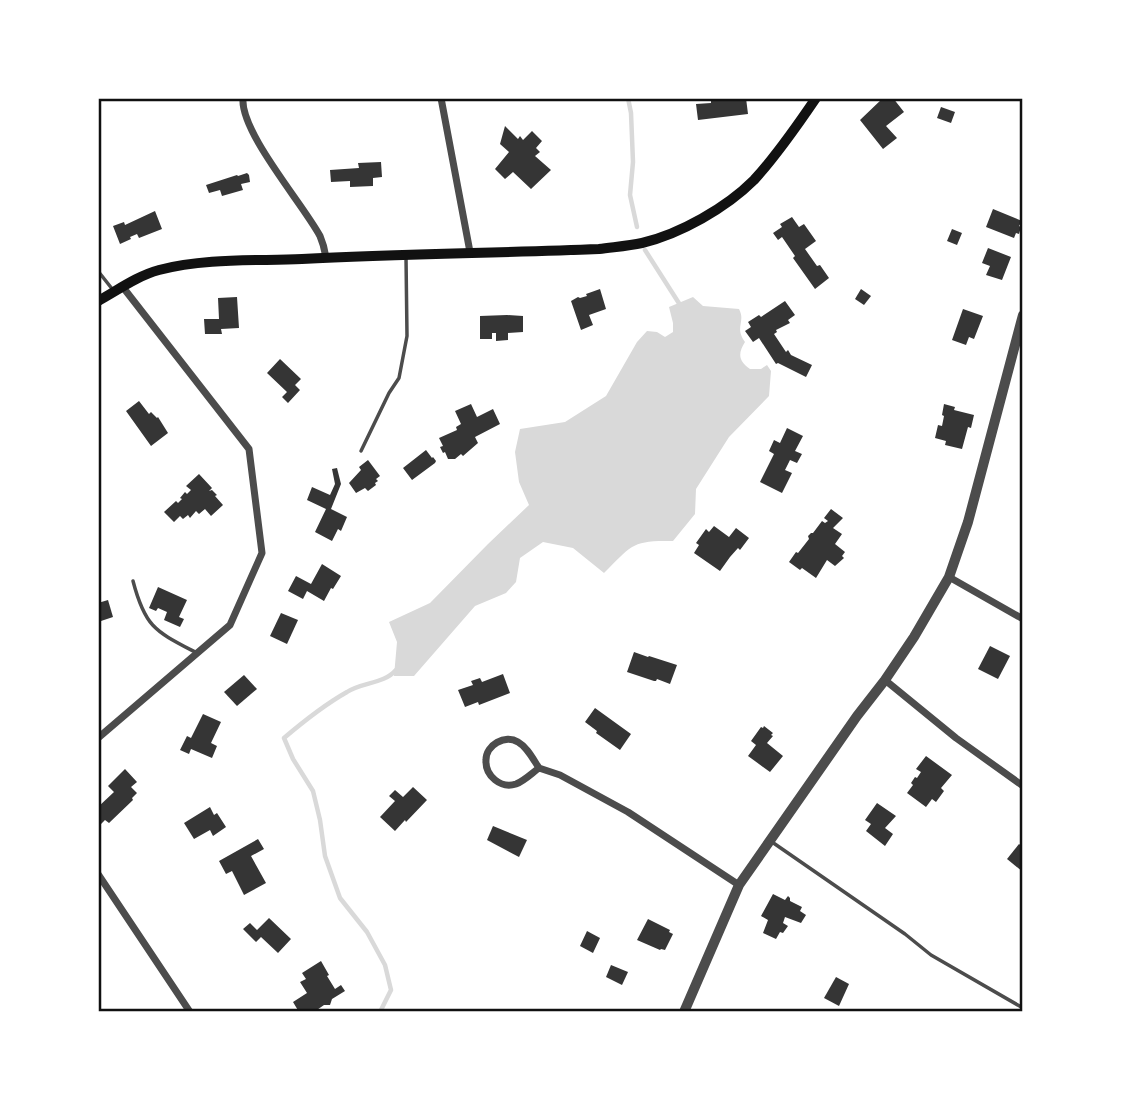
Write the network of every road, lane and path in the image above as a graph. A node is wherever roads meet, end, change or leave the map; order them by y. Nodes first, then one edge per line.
1 (243, 98) edge
2 (441, 98) edge
3 (816, 98) edge
4 (470, 252) junction
5 (406, 255) junction
6 (326, 258) junction
7 (98, 271) edge
8 (118, 289) junction
9 (98, 301) edge
10 (1023, 315) edge
11 (361, 451) dead end
12 (949, 577) junction
13 (133, 580) dead end
14 (1023, 619) edge
15 (197, 653) junction
16 (886, 680) junction
17 (98, 738) edge
18 (539, 768) junction
19 (1023, 786) edge
20 (771, 841) junction
21 (98, 874) edge
22 (739, 885) junction
23 (1023, 1008) edge
24 (190, 1012) edge
25 (684, 1012) edge

1 - 6 street
2 - 4 street
3 - 4 main road
4 - 5 main road
5 - 6 main road
5 - 11 lane
6 - 8 main road
7 - 8 lane
8 - 9 main road
8 - 15 street
10 - 12 street
12 - 14 street
12 - 16 street
13 - 15 lane
15 - 17 street
16 - 19 street
16 - 20 street
18 - 18 street
18 - 22 street
20 - 22 street
20 - 23 lane
21 - 24 street
22 - 25 street

